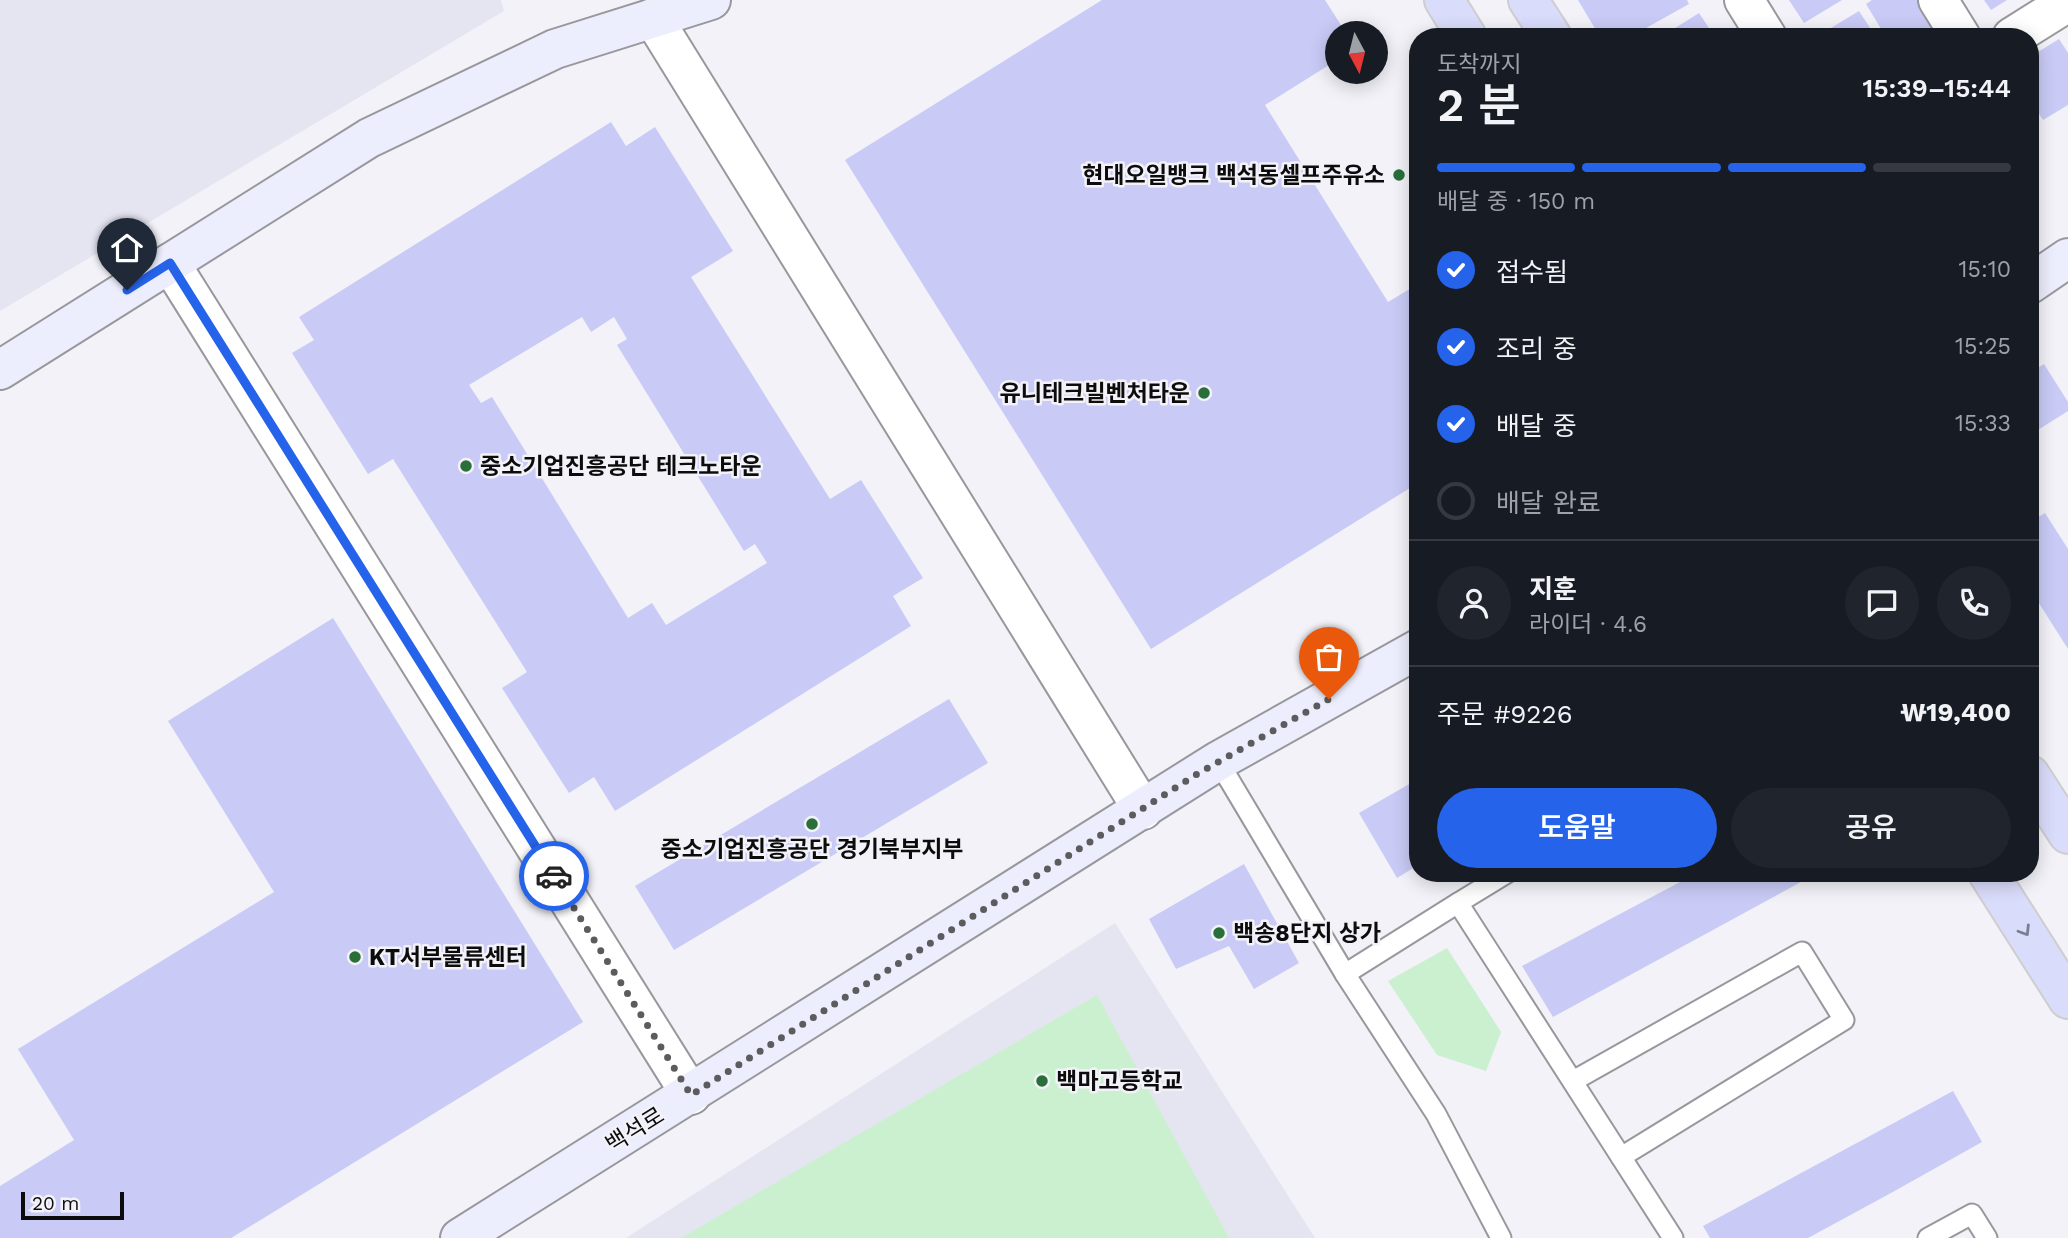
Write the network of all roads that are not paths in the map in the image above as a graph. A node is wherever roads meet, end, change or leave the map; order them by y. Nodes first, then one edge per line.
1 (711, 0) edge
2 (1444, 0) edge
3 (1528, 0) edge
4 (1744, 0) edge
5 (1938, 0) edge
6 (2068, 2) edge
7 (647, 9) edge
8 (1461, 28) edge
9 (1546, 28) edge
10 (1761, 28) edge
11 (1955, 28) edge
12 (2026, 28) edge
13 (2068, 258) edge
14 (170, 263) junction
15 (2039, 278) edge
16 (0, 370) edge
17 (1409, 654) edge
18 (1218, 761) junction
19 (2039, 789) edge
20 (1143, 810) junction
21 (2068, 834) edge
22 (1492, 882) edge
23 (1994, 882) edge
24 (1458, 903) junction
25 (1345, 974) junction
26 (2068, 999) edge
27 (1573, 1081) junction
28 (691, 1095) junction
29 (1621, 1157) junction
30 (460, 1238) edge
31 (1501, 1238) edge
32 (1674, 1238) edge
33 (1928, 1238) edge
34 (1987, 1238) edge

1 - 7 main road
2 - 8 main road
3 - 9 main road
4 - 10 street
5 - 11 street
6 - 12 street
7 - 14 main road
7 - 20 street
13 - 15 main road
14 - 16 main road
14 - 28 street
17 - 18 main road, 백석로
18 - 20 main road, 백석로
18 - 25 lane
19 - 21 main road
20 - 28 main road, 백석로
22 - 24 lane
23 -> 26 main road
24 - 25 lane
24 - 27 lane
25 - 31 lane
27 - 29 lane
27 - 29 lane
28 - 30 main road, 백석로
29 - 32 lane
33 - 34 lane

